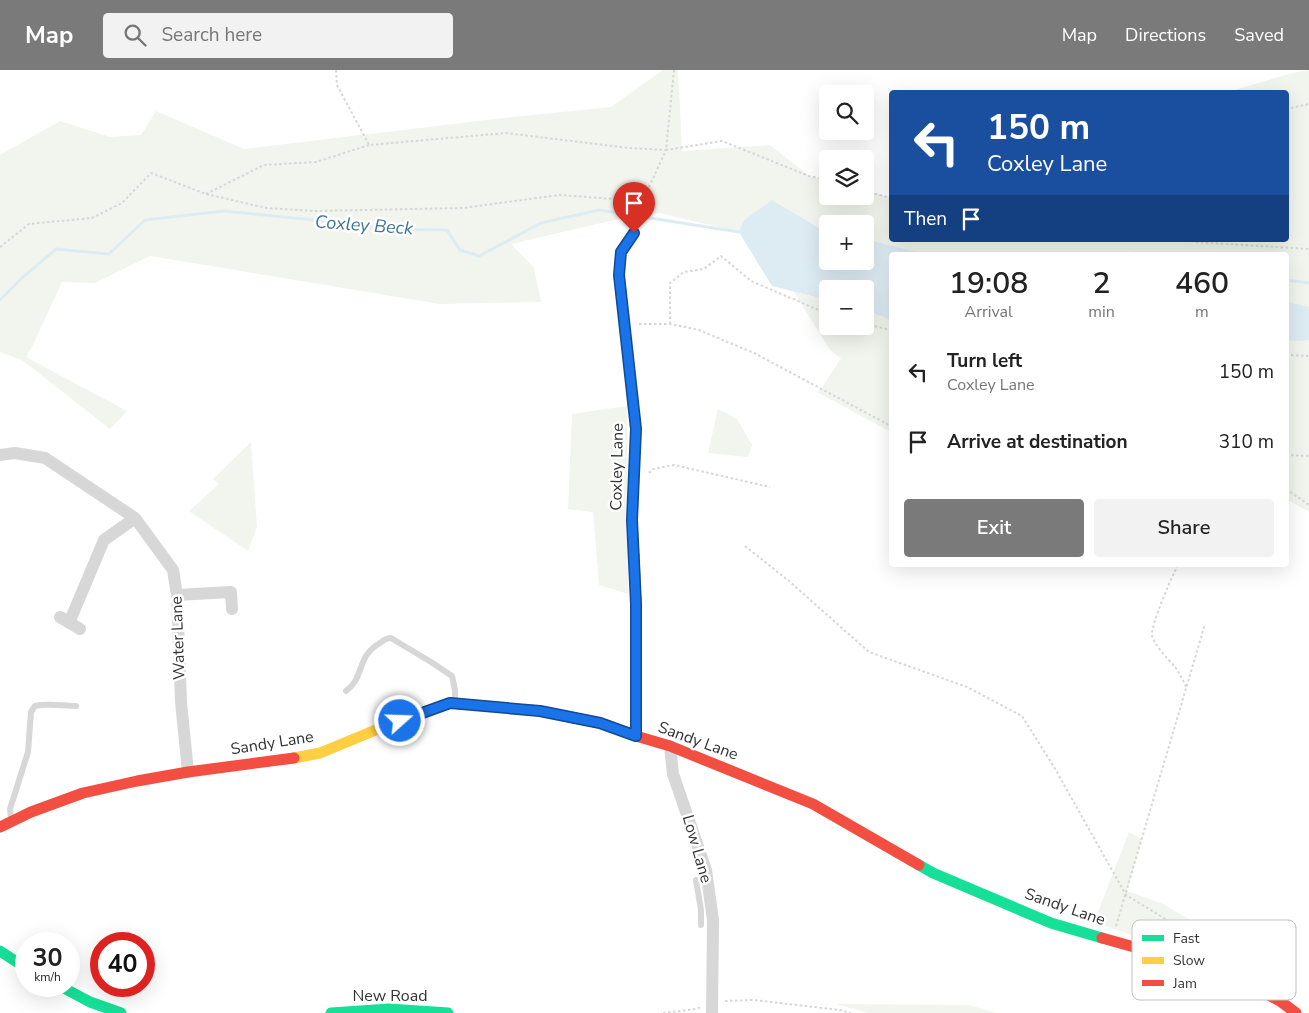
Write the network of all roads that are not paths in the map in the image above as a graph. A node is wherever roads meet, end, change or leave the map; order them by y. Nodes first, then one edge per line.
1 (634, 233) road end
2 (0, 455) edge
3 (135, 518) junction
4 (177, 595) junction
5 (232, 610) dead end
6 (80, 629) dead end
7 (346, 691) dead end
8 (455, 703) junction
9 (76, 706) dead end
10 (636, 736) junction
11 (670, 746) junction
12 (188, 772) junction
13 (11, 822) junction
14 (0, 828) edge
15 (696, 880) dead end
16 (706, 910) junction
17 (701, 925) dead end
18 (1132, 946) edge
19 (0, 951) edge
20 (15, 961) edge
21 (80, 997) edge
22 (1278, 1000) edge
23 (712, 1007) edge
24 (121, 1013) edge
25 (331, 1013) edge
26 (448, 1013) edge
27 (1296, 1013) edge

1 - 10 main road, Coxley Lane
2 - 3 street, Water Lane
3 - 4 street, Water Lane
3 - 6 street
4 - 5 street
4 - 12 street, Water Lane
7 - 8 lane
8 - 10 main road, Sandy Lane
8 - 12 main road, Sandy Lane
9 - 13 lane
10 - 11 main road, Sandy Lane
11 - 16 street, Low Lane
11 - 18 main road, Sandy Lane
12 - 13 main road, Sandy Lane
13 - 14 main road, Sandy Lane
15 - 16 lane
16 - 17 lane
16 - 23 street, Low Lane
19 - 20 main road
21 - 24 main road
22 - 27 main road, Sandy Lane
25 - 26 main road, New Road

